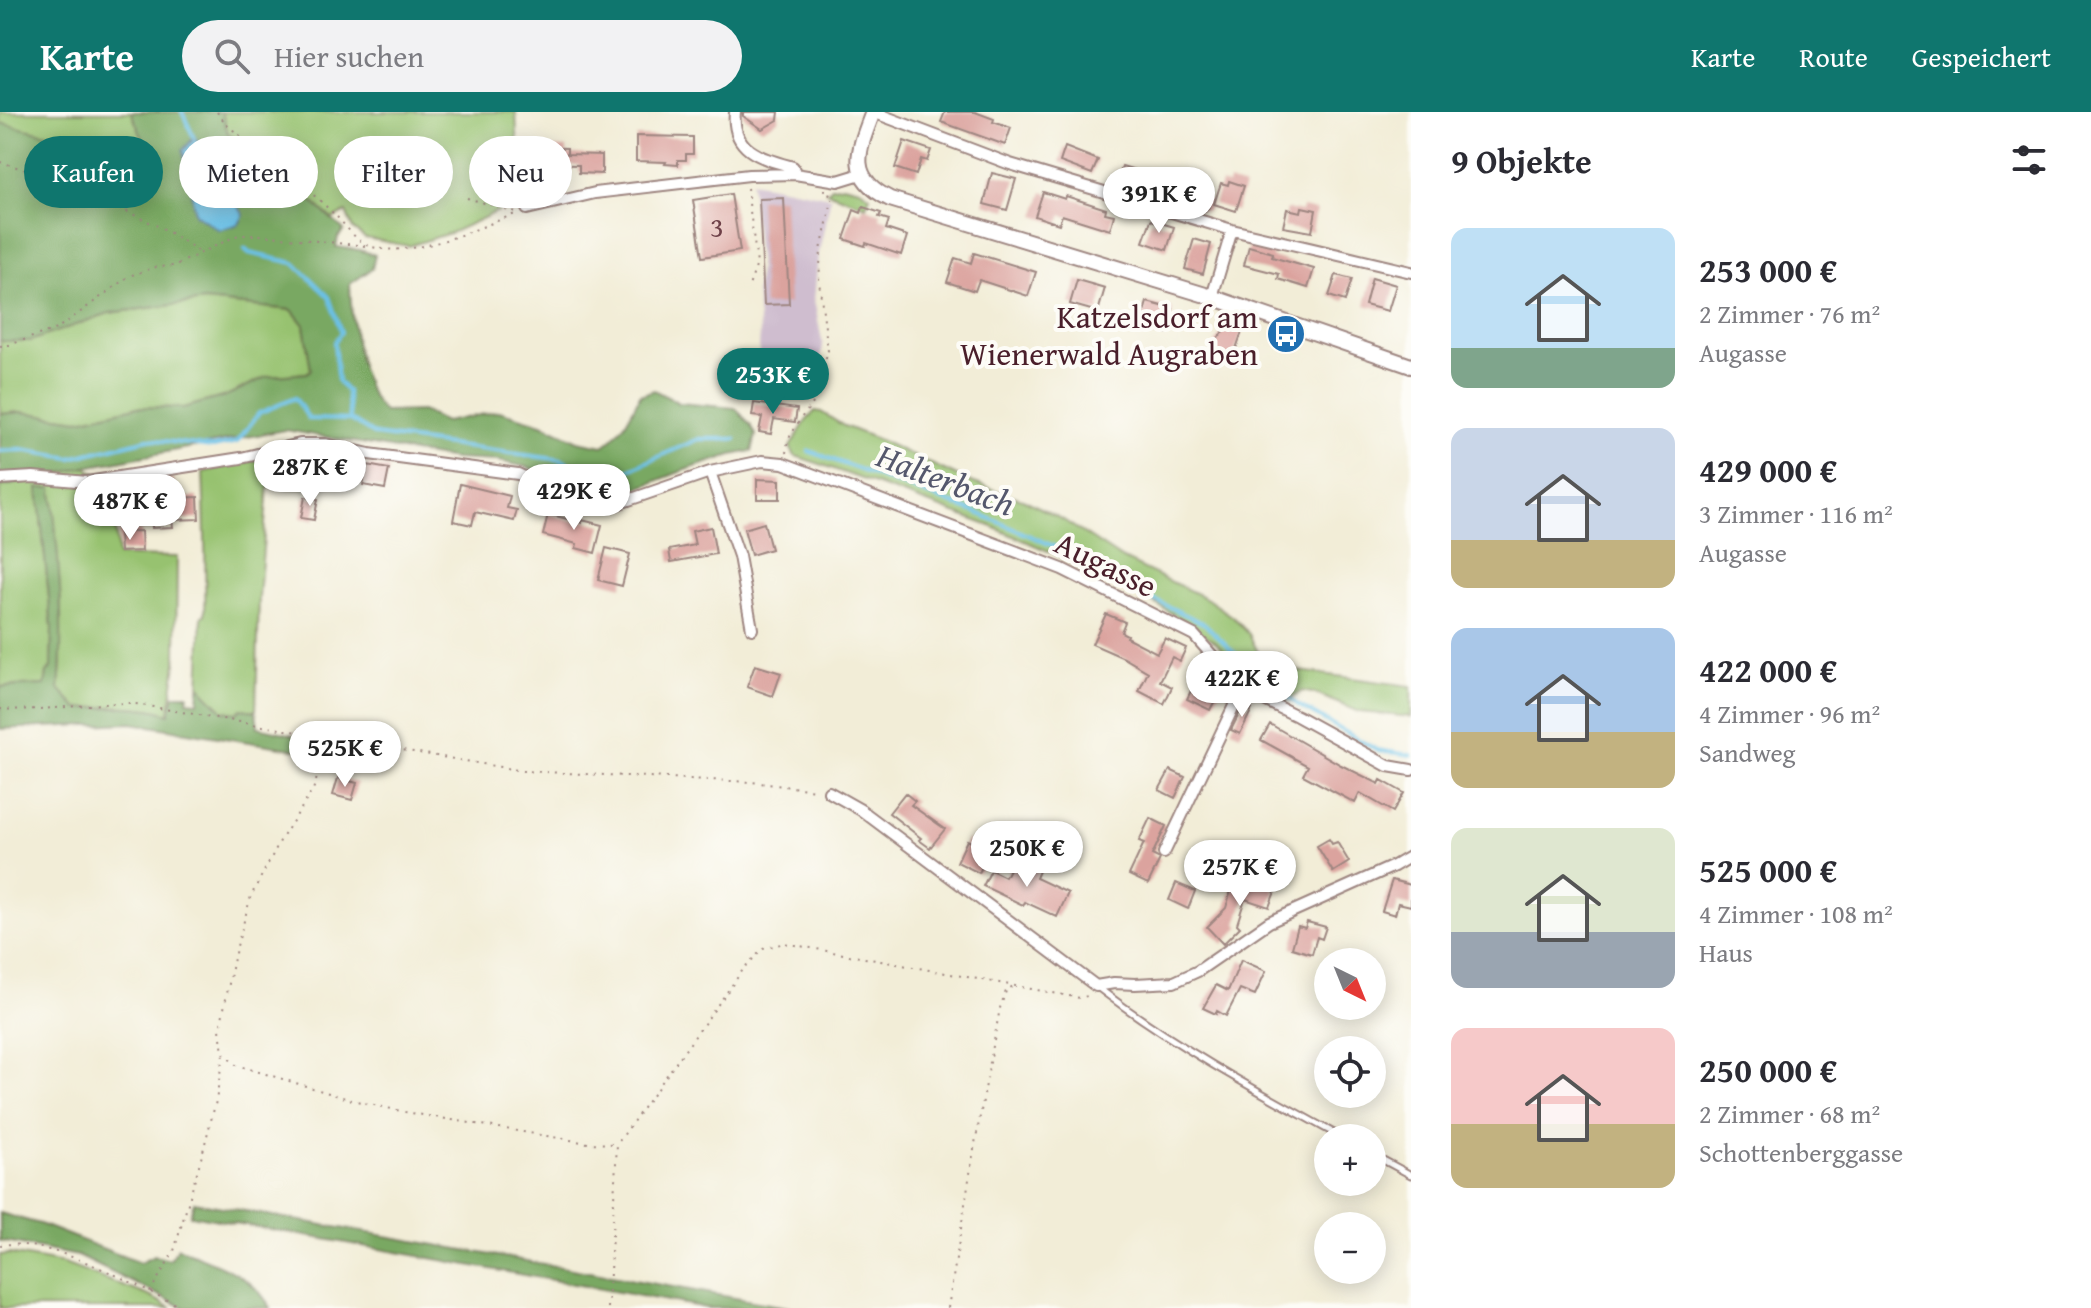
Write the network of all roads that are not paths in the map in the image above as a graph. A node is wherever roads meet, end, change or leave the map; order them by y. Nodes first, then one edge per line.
1 (735, 112) edge
2 (873, 112) edge
3 (795, 174) junction
4 (861, 174) junction
5 (522, 211) road end
6 (1232, 230) junction
7 (1411, 272) edge
8 (1212, 297) junction
9 (1411, 366) edge
10 (710, 472) junction
11 (0, 479) edge
12 (752, 629) dead end
13 (1242, 689) junction
14 (1411, 770) edge
15 (829, 792) road end
16 (1164, 853) dead end
17 (1411, 856) edge
18 (1096, 986) junction
19 (1317, 1124) edge
20 (1386, 1162) edge
21 (1411, 1175) edge

1 - 3 street
2 - 4 street
2 - 6 street
3 - 4 street
3 - 5 street
4 - 8 street
6 - 7 street
6 - 8 street
8 - 9 street
10 - 11 street, Augasse
10 - 12 street
10 - 13 street, Augasse
13 - 14 street, Augasse
13 - 16 street
15 - 18 street
17 - 18 street
18 - 19 lane
20 - 21 lane

